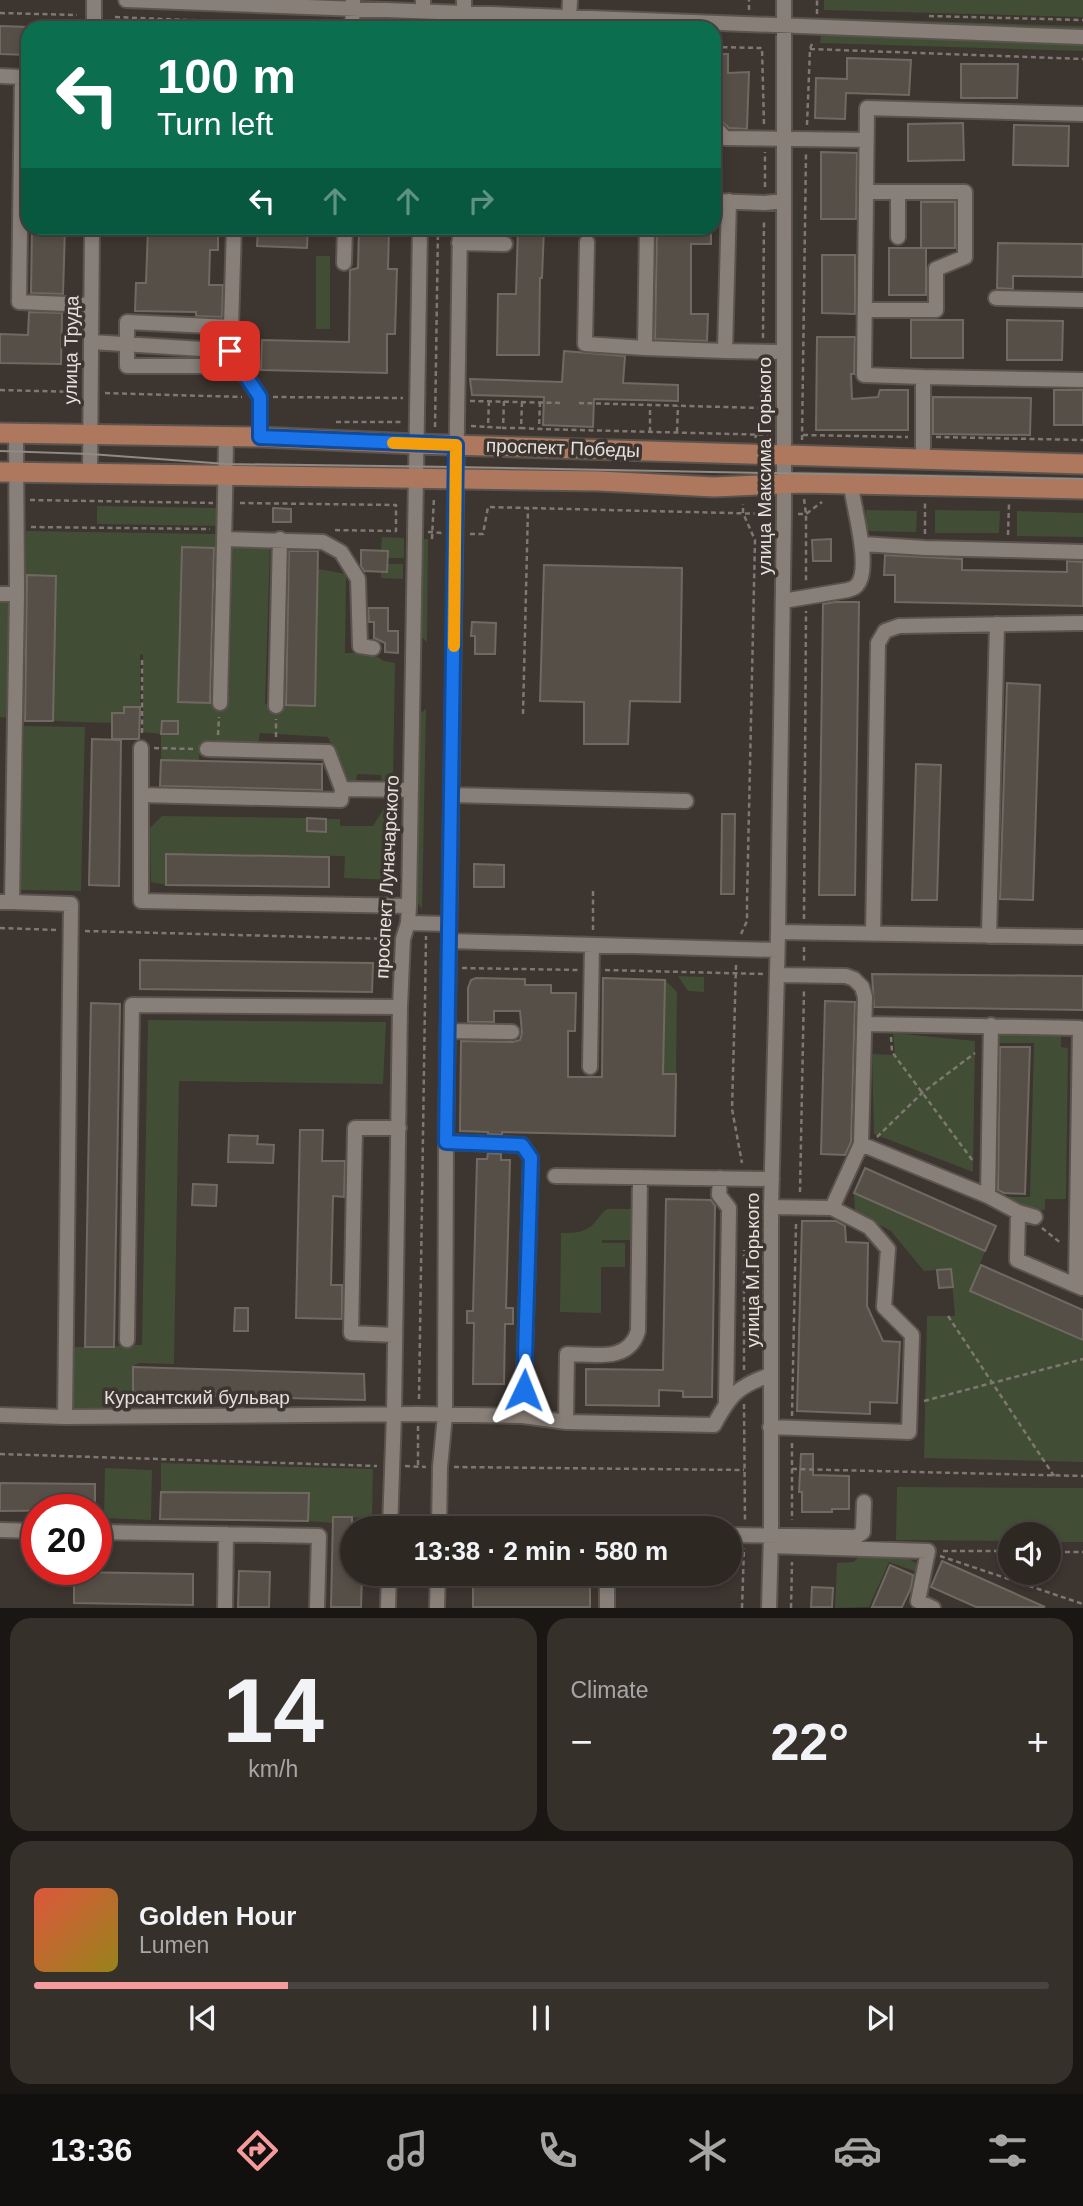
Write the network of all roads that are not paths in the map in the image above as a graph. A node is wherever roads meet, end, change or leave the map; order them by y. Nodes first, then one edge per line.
1 (94, 0) edge
2 (126, 0) edge
3 (570, 0) edge
4 (784, 0) edge
5 (353, 5) edge
6 (423, 6) edge
7 (464, 14) edge
8 (94, 21) edge
9 (549, 21) edge
10 (561, 21) edge
11 (721, 26) edge
12 (784, 27) junction
13 (1083, 37) edge
14 (0, 76) edge
15 (21, 77) edge
16 (1083, 114) edge
17 (721, 134) edge
18 (784, 138) junction
19 (866, 140) junction
20 (21, 152) edge
21 (866, 192) junction
22 (898, 192) junction
23 (721, 201) edge
24 (784, 201) junction
25 (92, 235) edge
26 (234, 235) edge
27 (345, 235) edge
28 (420, 235) edge
29 (460, 235) edge
30 (647, 235) edge
31 (898, 237) dead end
32 (587, 242) dead end
33 (459, 243) junction
34 (505, 244) dead end
35 (344, 263) dead end
36 (996, 298) dead end
37 (1083, 300) edge
38 (91, 305) junction
39 (864, 310) junction
40 (231, 327) junction
41 (90, 342) junction
42 (127, 343) junction
43 (645, 348) junction
44 (232, 351) junction
45 (725, 351) junction
46 (783, 352) junction
47 (923, 377) junction
48 (1083, 380) edge
49 (8, 433) edge
50 (90, 433) junction
51 (226, 437) junction
52 (260, 437) junction
53 (416, 444) junction
54 (456, 445) junction
55 (793, 456) junction
56 (923, 460) junction
57 (1083, 464) edge
58 (9, 472) edge
59 (90, 473) junction
60 (226, 476) junction
61 (455, 479) junction
62 (415, 480) junction
63 (793, 484) junction
64 (851, 485) junction
65 (1083, 489) edge
66 (224, 539) junction
67 (280, 539) junction
68 (863, 544) junction
69 (1083, 552) edge
70 (0, 594) edge
71 (16, 594) junction
72 (783, 601) junction
73 (1083, 623) edge
74 (997, 624) junction
75 (373, 648) dead end
76 (220, 703) road end
77 (276, 706) road end
78 (141, 748) road end
79 (212, 749) road end
80 (342, 789) junction
81 (411, 790) junction
82 (141, 795) junction
83 (452, 795) junction
84 (686, 801) dead end
85 (6, 902) edge
86 (409, 906) junction
87 (408, 923) junction
88 (449, 924) junction
89 (778, 932) junction
90 (873, 934) junction
91 (989, 936) junction
92 (1083, 937) edge
93 (449, 942) junction
94 (592, 945) junction
95 (777, 950) junction
96 (777, 975) junction
97 (400, 1007) junction
98 (864, 1024) junction
99 (991, 1025) junction
100 (447, 1031) junction
101 (512, 1032) dead end
102 (590, 1067) dead end
103 (399, 1128) junction
104 (446, 1142) junction
105 (864, 1145) junction
106 (555, 1176) dead end
107 (640, 1177) junction
108 (720, 1178) junction
109 (772, 1179) junction
110 (988, 1189) junction
111 (771, 1207) junction
112 (832, 1208) junction
113 (1080, 1286) edge
114 (394, 1335) junction
115 (127, 1340) dead end
116 (770, 1375) junction
117 (726, 1402) junction
118 (0, 1415) edge
119 (394, 1415) junction
120 (445, 1415) junction
121 (523, 1416) junction
122 (65, 1417) junction
123 (566, 1422) junction
124 (770, 1427) junction
125 (864, 1502) dead end
126 (390, 1516) edge
127 (439, 1516) edge
128 (0, 1530) edge
129 (21, 1531) edge
130 (112, 1532) edge
131 (226, 1534) junction
132 (742, 1537) edge
133 (771, 1541) junction
134 (389, 1586) edge
135 (438, 1586) edge
136 (607, 1586) edge
137 (917, 1604) edge
138 (225, 1608) edge
139 (317, 1608) edge
140 (388, 1608) edge
141 (437, 1608) edge
142 (607, 1608) edge
143 (769, 1608) edge
144 (933, 1608) edge

1 - 8 street
2 - 5 street
3 - 10 street
4 - 12 street, улица Максима Горького
5 - 6 street
6 - 7 street
7 - 9 street
11 - 12 street
12 - 13 street
12 - 18 street, улица Максима Горького
14 - 15 street
16 - 19 street
17 - 18 street
18 - 19 street
18 - 24 street, улица Максима Горького
19 - 21 street
20 - 38 street
21 - 22 street
21 - 39 street
22 - 31 street
22 - 39 street
23 - 24 street
23 - 45 street
24 - 46 street, улица Максима Горького
25 - 38 street, улица Труда
26 - 40 street
27 - 35 street
28 - 53 street, проспект Луначарского
29 - 33 street
30 - 43 street
32 - 43 street
33 - 34 street
33 - 54 street
36 - 37 street
38 - 41 street, улица Труда
39 - 47 street
40 - 42 street
40 - 44 street
41 - 42 street
41 - 50 street, улица Труда
42 - 44 street
42 - 44 street
43 - 45 street
44 - 52 street
45 - 46 street
46 - 55 street, улица Максима Горького
47 - 48 street
47 - 56 street
49 - 50 main road, проспект Победы
49 - 58 street
50 - 51 main road, проспект Победы
50 - 59 street, улица Труда
51 - 52 main road, проспект Победы
51 - 60 street
52 - 53 main road, проспект Победы
53 - 54 main road, проспект Победы
53 - 62 street, проспект Луначарского
54 - 55 main road, проспект Победы
54 - 61 street
55 - 56 main road, проспект Победы
55 - 63 street, улица Максима Горького
56 - 57 main road, проспект Победы
58 - 59 main road, проспект Победы
58 - 71 street
59 - 60 main road, проспект Победы
60 - 62 main road, проспект Победы
60 - 66 street
61 - 62 main road, проспект Победы
61 - 63 main road, проспект Победы
61 - 83 street
62 - 81 street, проспект Луначарского
63 - 64 main road, проспект Победы
63 - 72 street, улица Максима Горького
64 - 65 main road, проспект Победы
64 - 68 street
66 - 67 street
66 - 76 street
67 - 75 street
67 - 77 street
68 - 69 street
68 - 72 street
70 - 71 street
71 - 85 street
72 - 89 street, улица Максима Горького
73 - 74 street
74 - 90 street
74 - 91 street
78 - 82 street
79 - 80 street
80 - 81 street
80 - 82 street
81 - 86 street, проспект Луначарского
82 - 86 street
83 - 84 street
83 - 88 street
85 - 122 street
86 - 87 street, проспект Луначарского
87 - 88 street
87 - 97 street, проспект Луначарского
88 - 93 street
89 - 90 street
89 - 95 street, улица М.Горького
90 - 91 street
91 - 92 street
93 - 94 street
93 - 100 street
94 - 95 street
94 - 102 street
95 - 96 street, улица М.Горького
96 - 98 street
96 - 109 street, улица М.Горького
97 - 103 street, проспект Луначарского
97 - 115 street
98 - 99 street
98 - 105 street
99 - 110 street
99 - 113 street
100 - 101 street
100 - 104 street
103 - 114 street, проспект Луначарского
103 - 114 street
104 - 120 street
104 - 121 street
105 - 110 street
105 - 112 street
106 - 107 street
107 - 108 street
107 - 123 street
108 - 109 street
108 - 117 street
109 - 111 street, улица М.Горького
110 - 113 street
111 - 112 street
111 - 116 street, улица М.Горького
112 - 124 street
114 - 119 street, проспект Луначарского
116 - 117 street
116 - 124 street, улица М.Горького
117 - 123 street, Курсантский бульвар
118 - 122 street, Курсантский бульвар
119 - 120 street, Курсантский бульвар
119 - 122 street, Курсантский бульвар
119 - 126 street, проспект Луначарского
120 - 121 street, Курсантский бульвар
120 - 127 street
121 - 123 street, Курсантский бульвар
124 - 133 street, улица М.Горького
125 - 133 street
128 - 129 street
130 - 131 street
131 - 138 street
131 - 139 street
132 - 133 street
133 - 137 street
133 - 143 street, улица М.Горького
134 - 140 street
135 - 141 street
136 - 142 street
137 - 144 street

